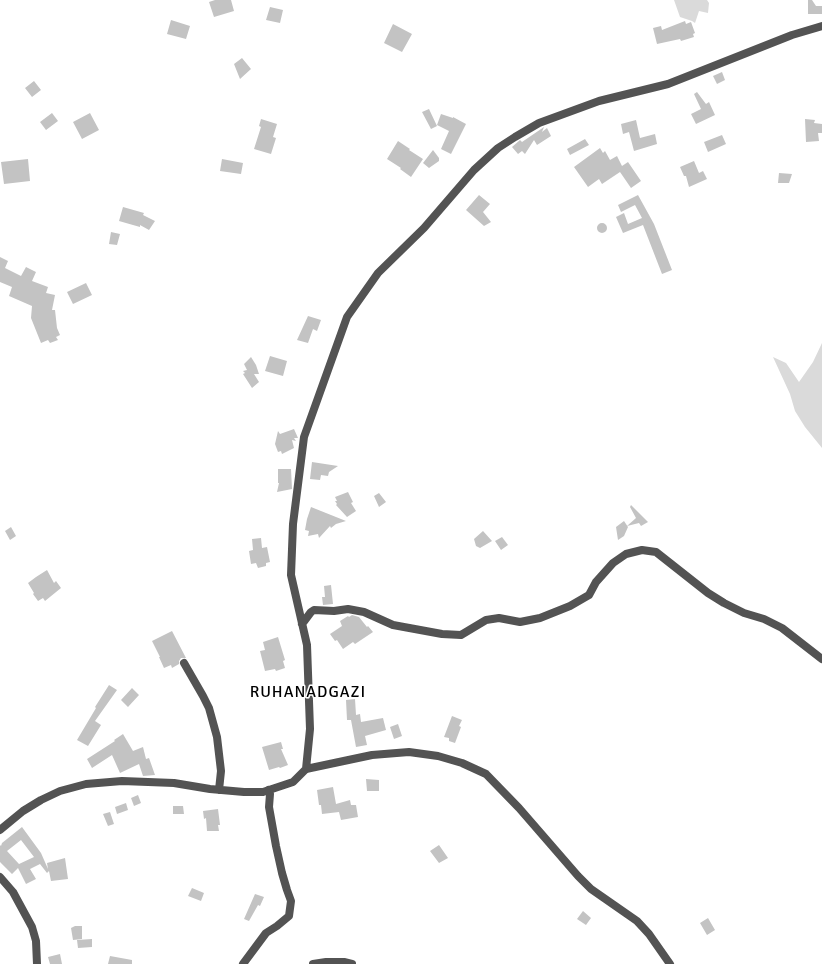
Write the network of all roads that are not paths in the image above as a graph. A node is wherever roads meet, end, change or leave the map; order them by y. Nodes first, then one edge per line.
1 (822, 26) edge
2 (302, 624) junction
3 (822, 659) edge
4 (184, 663) dead end
5 (306, 769) junction
6 (219, 790) junction
7 (268, 790) junction
8 (0, 830) edge
9 (0, 877) edge
10 (37, 964) edge
11 (242, 964) edge
12 (313, 964) edge
13 (352, 964) edge
14 (670, 964) edge

1 - 2 street
2 - 3 street
2 - 5 street
4 - 6 street
5 - 7 street
5 - 14 street
6 - 7 street
6 - 8 street
7 - 11 street
9 - 10 street
12 - 13 street

